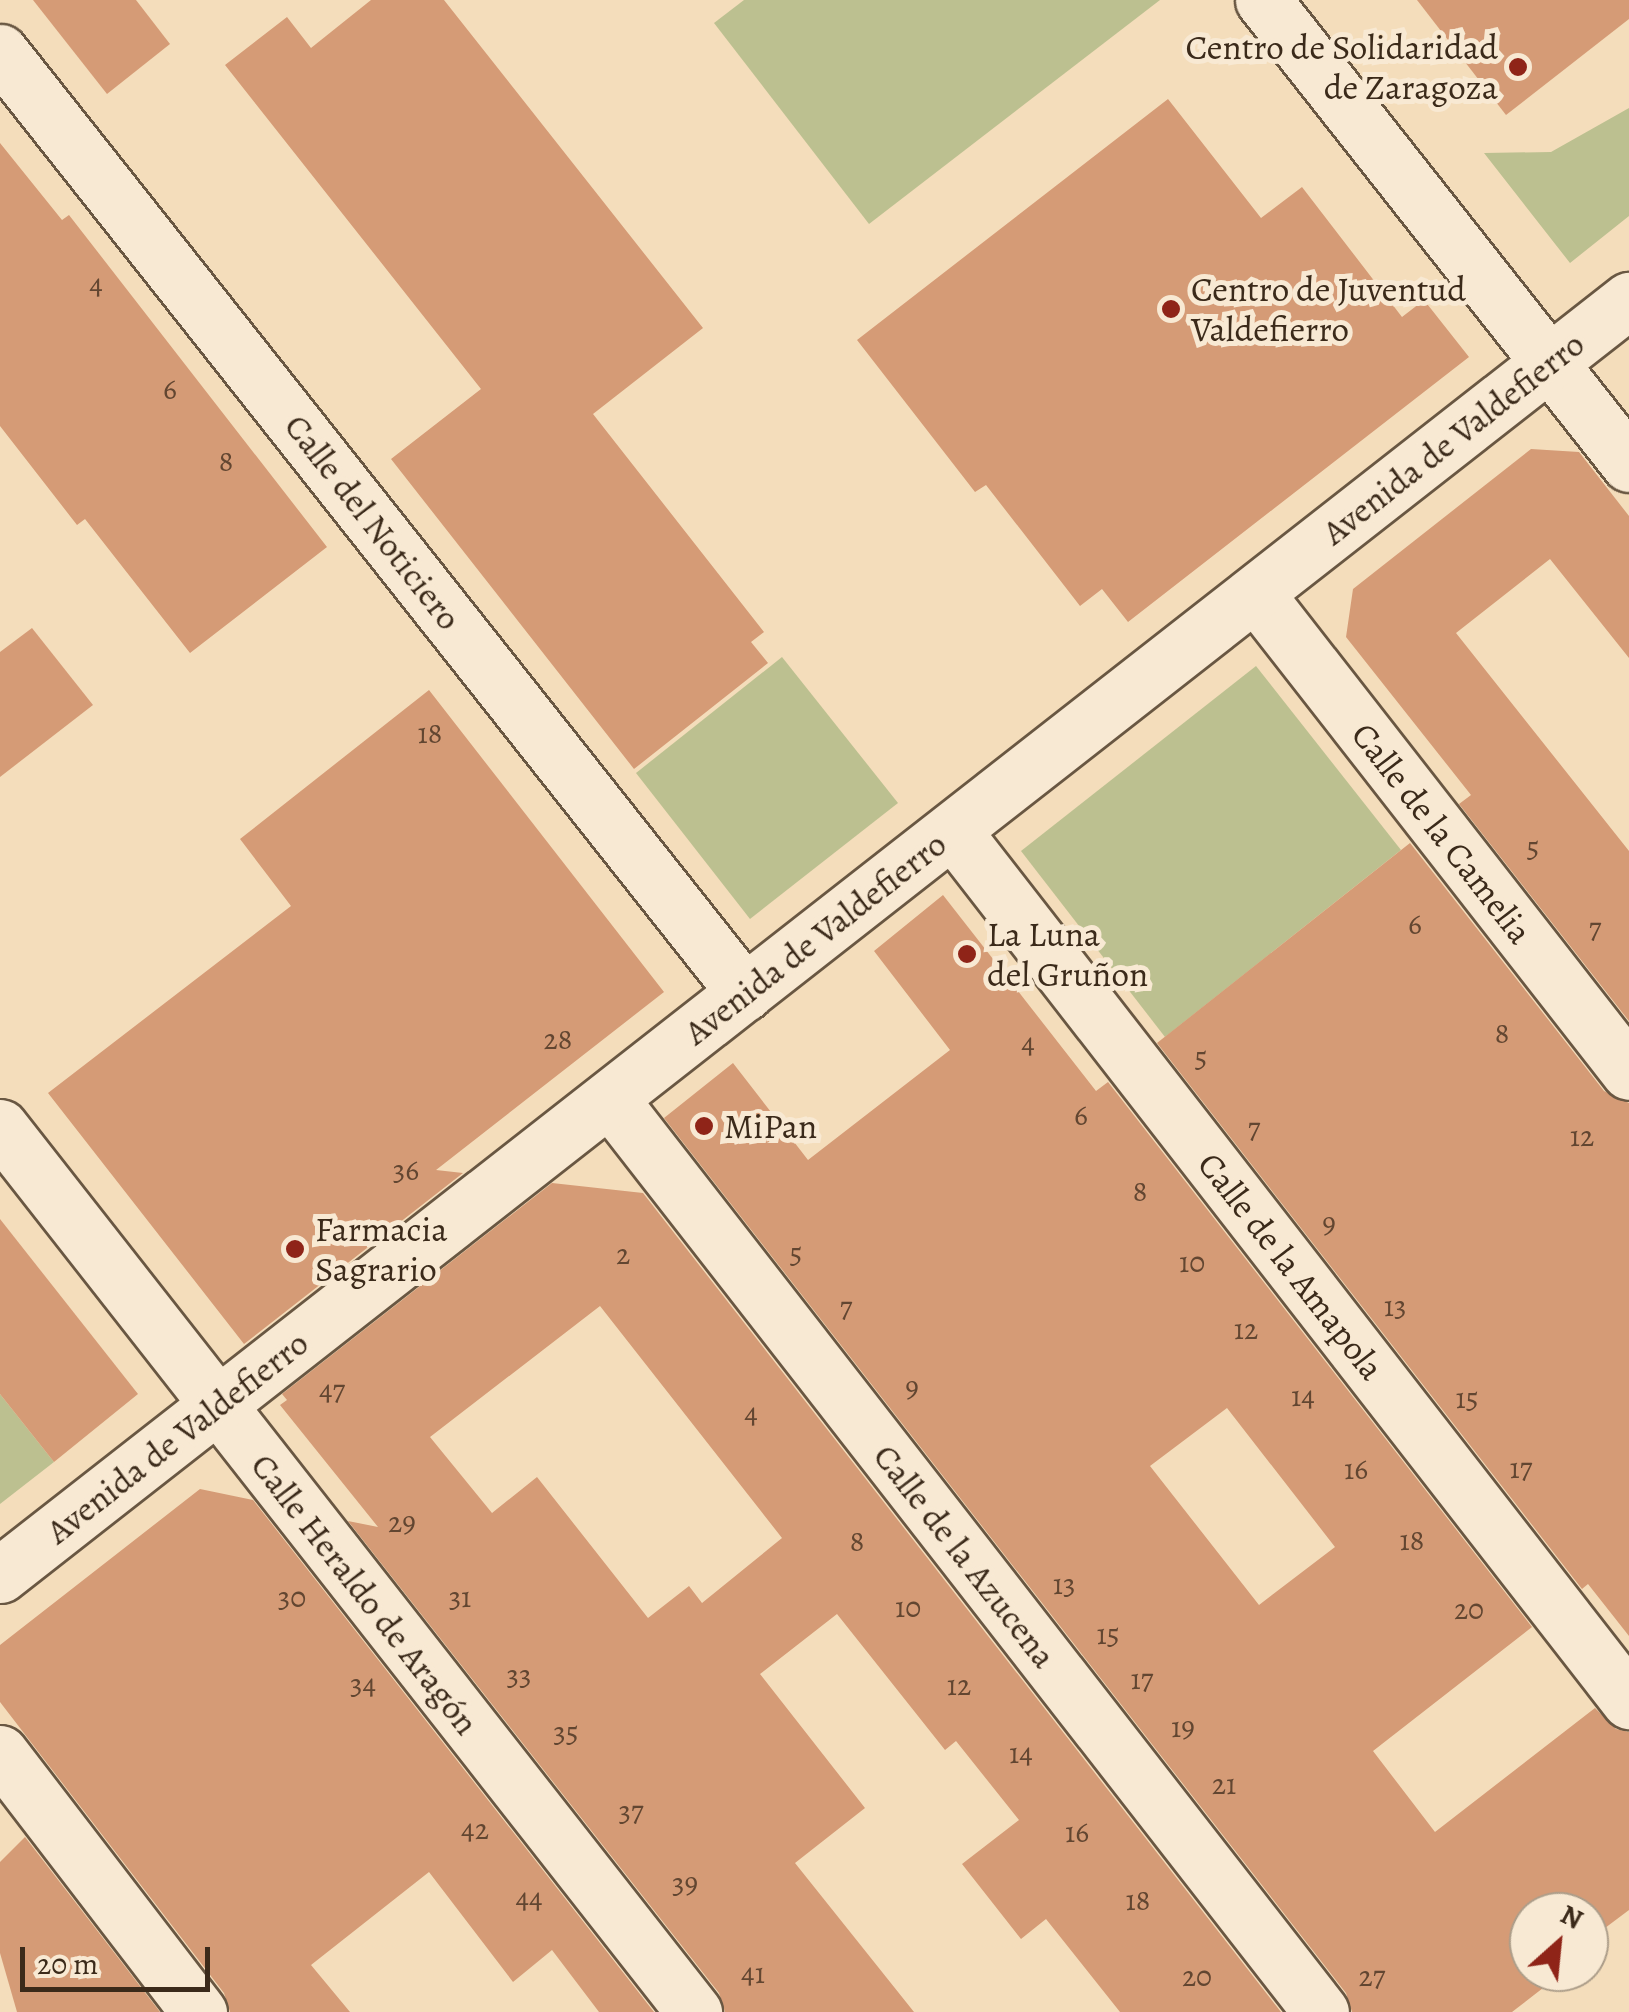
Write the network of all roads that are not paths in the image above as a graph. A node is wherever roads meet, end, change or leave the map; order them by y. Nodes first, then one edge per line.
1 (1263, 0) edge
2 (0, 52) edge
3 (1629, 300) edge
4 (1548, 362) junction
5 (1629, 464) edge
6 (1256, 594) junction
7 (953, 831) junction
8 (745, 994) junction
9 (1629, 1072) edge
10 (610, 1099) junction
11 (0, 1128) edge
12 (216, 1406) junction
13 (0, 1574) edge
14 (1629, 1701) edge
15 (0, 1753) edge
16 (200, 2012) edge
17 (694, 2012) edge
18 (1321, 2012) edge

1 - 4 street
2 - 8 street, Calle del Noticiero
3 - 4 street, Avenida de Valdefierro
4 - 5 street
4 - 6 street, Avenida de Valdefierro
6 - 7 street, Avenida de Valdefierro
6 - 9 street, Calle de la Camelia
7 - 8 street, Avenida de Valdefierro
7 - 14 street, Calle de la Amapola
8 - 10 street, Avenida de Valdefierro
10 - 12 street, Avenida de Valdefierro
10 - 18 street, Calle de la Azucena
11 - 12 street, Calle Heraldo de Aragón
12 - 13 street, Avenida de Valdefierro
12 - 17 street, Calle Heraldo de Aragón
15 - 16 street

